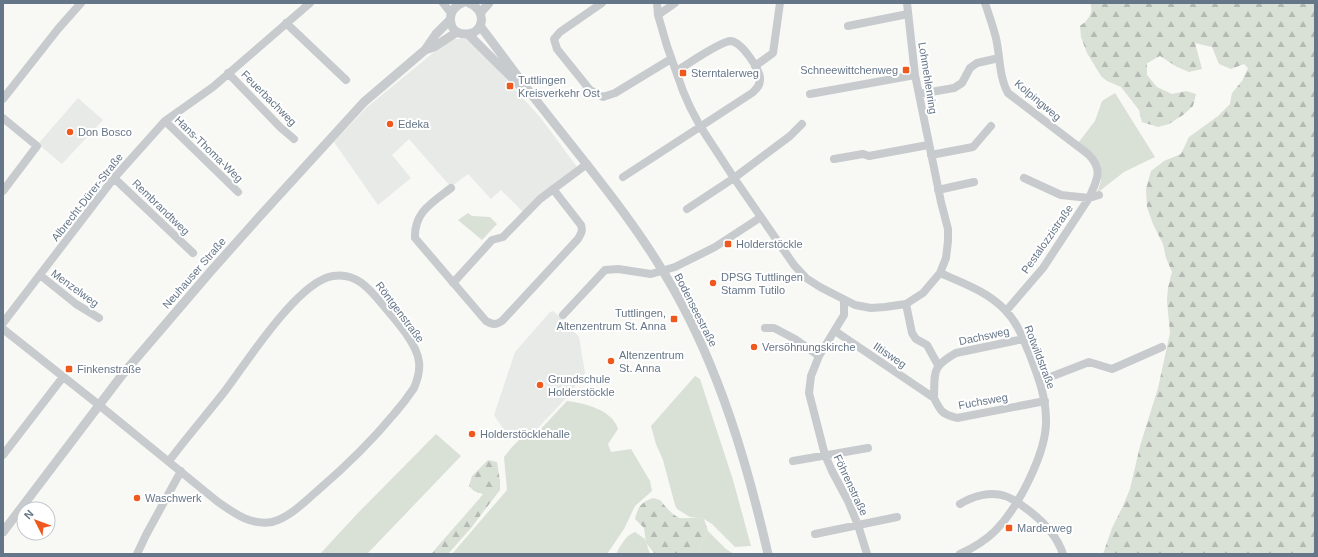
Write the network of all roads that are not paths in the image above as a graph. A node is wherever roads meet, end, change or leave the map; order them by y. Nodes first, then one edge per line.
1 (81, 3) edge
2 (310, 3) edge
3 (443, 3) edge
4 (460, 3) edge
5 (471, 3) edge
6 (489, 3) edge
7 (602, 3) edge
8 (656, 3) edge
9 (675, 3) edge
10 (780, 3) edge
11 (907, 3) edge
12 (985, 3) edge
13 (481, 12) junction
14 (908, 14) junction
15 (658, 15) junction
16 (450, 17) junction
17 (286, 23) junction
18 (480, 26) junction
19 (848, 26) dead end
20 (457, 32) junction
21 (468, 34) junction
22 (430, 48) junction
23 (671, 58) junction
24 (999, 58) junction
25 (755, 66) junction
26 (676, 71) junction
27 (228, 73) junction
28 (915, 75) junction
29 (346, 80) dead end
30 (810, 94) dead end
31 (919, 94) junction
32 (3, 99) edge
33 (541, 107) junction
34 (3, 118) edge
35 (165, 122) junction
36 (802, 124) dead end
37 (700, 126) junction
38 (991, 126) dead end
39 (294, 139) dead end
40 (928, 145) junction
41 (931, 156) junction
42 (834, 159) dead end
43 (587, 164) junction
44 (623, 177) dead end
45 (114, 178) junction
46 (734, 178) junction
47 (1024, 178) dead end
48 (974, 182) dead end
49 (450, 188) dead end
50 (553, 189) junction
51 (938, 190) junction
52 (3, 191) edge
53 (238, 192) dead end
54 (1099, 195) dead end
55 (1089, 198) junction
56 (687, 210) dead end
57 (761, 217) junction
58 (193, 253) dead end
59 (662, 271) junction
60 (940, 273) junction
61 (40, 275) junction
62 (453, 283) junction
63 (844, 300) junction
64 (906, 304) junction
65 (1006, 311) junction
66 (563, 315) dead end
67 (98, 318) dead end
68 (765, 328) dead end
69 (3, 329) edge
70 (834, 331) junction
71 (1023, 339) junction
72 (1162, 347) dead end
73 (819, 356) junction
74 (938, 365) junction
75 (63, 377) junction
76 (1040, 381) junction
77 (934, 398) junction
78 (1045, 401) junction
79 (99, 405) junction
80 (868, 448) dead end
81 (3, 455) edge
82 (825, 455) junction
83 (169, 461) junction
84 (793, 461) dead end
85 (181, 471) junction
86 (1016, 502) junction
87 (960, 504) dead end
88 (897, 517) dead end
89 (858, 525) junction
90 (3, 532) edge
91 (815, 534) dead end
92 (137, 554) edge
93 (768, 554) edge
94 (867, 554) edge
95 (960, 554) edge
96 (1063, 554) edge

1 - 32 street
2 - 17 street, Albrecht-Dürer-Straße
3 - 16 street
4 - 16 street, Neuhauser Straße
5 - 13 street
6 - 13 street
7 - 23 street
8 - 15 street, Lohmehlenring
9 - 15 street
10 - 25 street
11 - 14 street, Lohmehlenring
12 - 24 street, Kolpingweg
13 - 18 street
14 - 19 street
14 - 28 street, Lohmehlenring
15 - 23 street, Lohmehlenring
16 - 20 street
16 - 22 street, Neuhauser Straße
17 - 27 street, Albrecht-Dürer-Straße
17 - 29 street
18 - 21 street
18 - 33 street, Bodenseestraße
20 - 21 street
20 - 22 street, Neuhauser Straße
21 - 33 street, Bodenseestraße
22 - 79 street, Neuhauser Straße
23 - 26 street, Lohmehlenring
24 - 31 street
24 - 55 street, Kolpingweg
25 - 26 street
25 - 37 street
26 - 37 street, Lohmehlenring
27 - 35 street, Albrecht-Dürer-Straße
27 - 39 street, Feuerbachweg
28 - 30 street
28 - 31 street, Lohmehlenring
31 - 40 street, Lohmehlenring
33 - 43 street, Bodenseestraße
34 - 52 street
35 - 45 street, Albrecht-Dürer-Straße
35 - 53 street, Hans-Thoma-Weg
36 - 46 street
37 - 44 street
37 - 46 street, Lohmehlenring
38 - 41 street
40 - 41 street, Lohmehlenring
40 - 42 street
41 - 51 street, Lohmehlenring
43 - 50 street
43 - 59 street, Bodenseestraße
45 - 58 street, Rembrandtweg
45 - 61 street, Albrecht-Dürer-Straße
46 - 56 street
46 - 57 street, Lohmehlenring
47 - 55 street, Pestalozzistraße
48 - 51 street
49 - 62 street
50 - 62 street
50 - 62 street
51 - 60 street, Lohmehlenring
54 - 55 street, Pestalozzistraße
55 - 65 street, Pestalozzistraße
57 - 59 street
57 - 63 street, Lohmehlenring
59 - 66 street
59 - 93 street, Bodenseestraße
60 - 64 street, Lohmehlenring
60 - 65 street, Rotwildstraße
61 - 67 street, Menzelweg
61 - 69 street, Albrecht-Dürer-Straße
63 - 64 street, Lohmehlenring
63 - 70 street, Föhrenstraße
64 - 74 street
65 - 71 street, Rotwildstraße
68 - 73 street
69 - 75 street
70 - 73 street, Föhrenstraße
70 - 77 street, Iltisweg
71 - 74 street, Dachsweg
71 - 76 street, Rotwildstraße
72 - 76 street
73 - 82 street, Föhrenstraße
74 - 77 street
75 - 79 street
75 - 81 street
76 - 78 street, Rotwildstraße
77 - 78 street, Fuchsweg
78 - 86 street, Rotwildstraße
79 - 83 street, Röntgenstraße
79 - 90 street, Neuhauser Straße
80 - 82 street, Föhrenstraße
82 - 84 street, Föhrenstraße
82 - 89 street, Föhrenstraße
83 - 85 street, Röntgenstraße
83 - 85 street, Röntgenstraße
85 - 92 street
86 - 87 street
86 - 95 street, Rotwildstraße
86 - 96 street
88 - 89 street, Föhrenstraße
89 - 91 street, Föhrenstraße
89 - 94 street, Föhrenstraße

